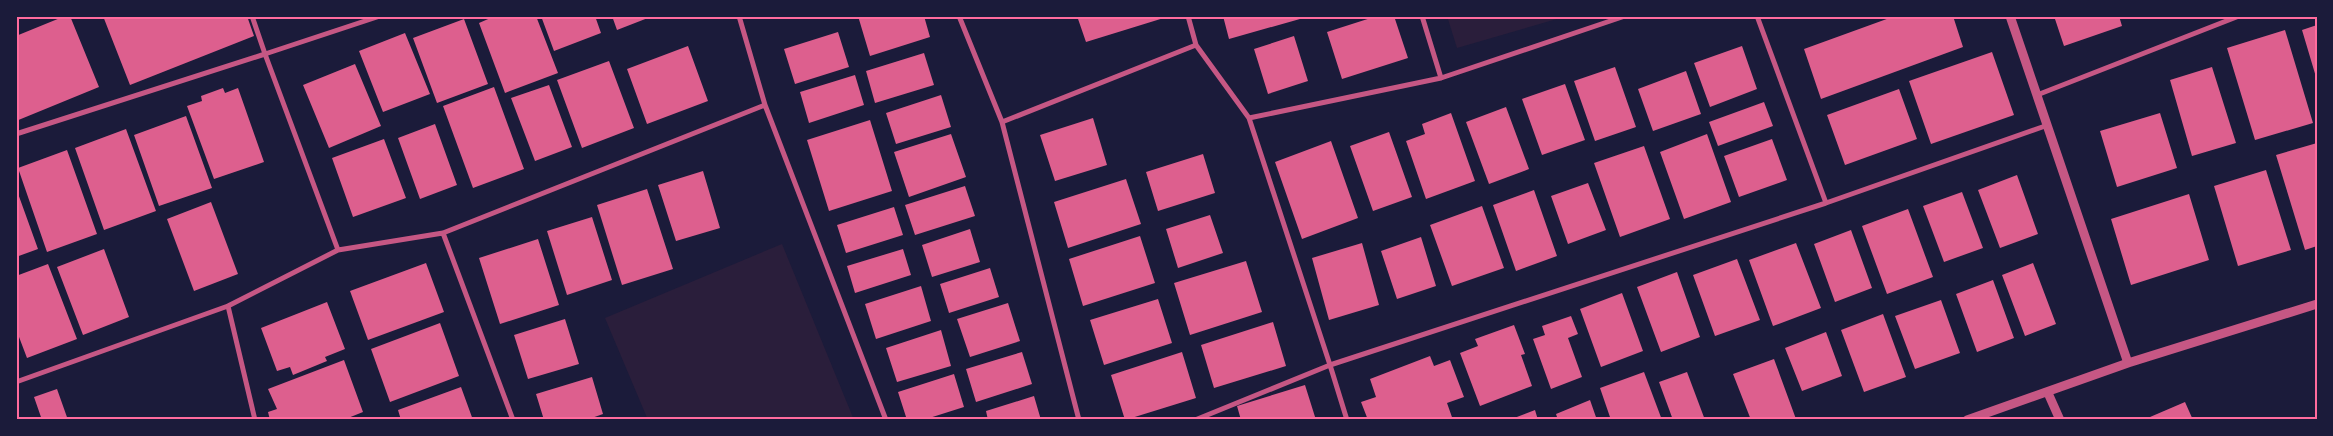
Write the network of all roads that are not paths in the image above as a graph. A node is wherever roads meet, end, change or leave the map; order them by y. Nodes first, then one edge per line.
1 (252, 16) edge
2 (380, 16) edge
3 (739, 16) edge
4 (959, 16) edge
5 (1188, 16) edge
6 (1422, 16) edge
7 (1625, 16) edge
8 (1757, 16) edge
9 (2010, 16) edge
10 (2239, 16) edge
11 (1196, 45) junction
12 (265, 54) junction
13 (1441, 78) junction
14 (2037, 95) junction
15 (765, 105) junction
16 (1249, 118) junction
17 (1002, 122) junction
18 (2048, 125) junction
19 (16, 134) edge
20 (1826, 203) junction
21 (443, 233) junction
22 (338, 250) junction
23 (2317, 304) edge
24 (228, 306) junction
25 (2128, 363) junction
26 (1330, 365) junction
27 (16, 382) edge
28 (2048, 393) junction
29 (255, 420) edge
30 (513, 420) edge
31 (886, 420) edge
32 (1078, 420) edge
33 (1195, 420) edge
34 (1346, 420) edge
35 (1967, 420) edge
36 (2060, 420) edge

1 - 12 street
2 - 12 street
3 - 15 street
4 - 17 street
5 - 11 street
6 - 13 street
7 - 13 street
8 - 20 street
9 - 14 street
10 - 14 street
11 - 16 street
11 - 17 street
12 - 19 street
12 - 22 street
13 - 16 street
14 - 18 street
15 - 21 street
15 - 31 street
16 - 26 street
17 - 32 street
18 - 20 street
18 - 25 street
20 - 26 street
21 - 22 street
21 - 30 street
22 - 24 street
23 - 25 street
24 - 27 street
24 - 29 street
25 - 28 street
26 - 33 street
26 - 34 street
28 - 35 street
28 - 36 street

